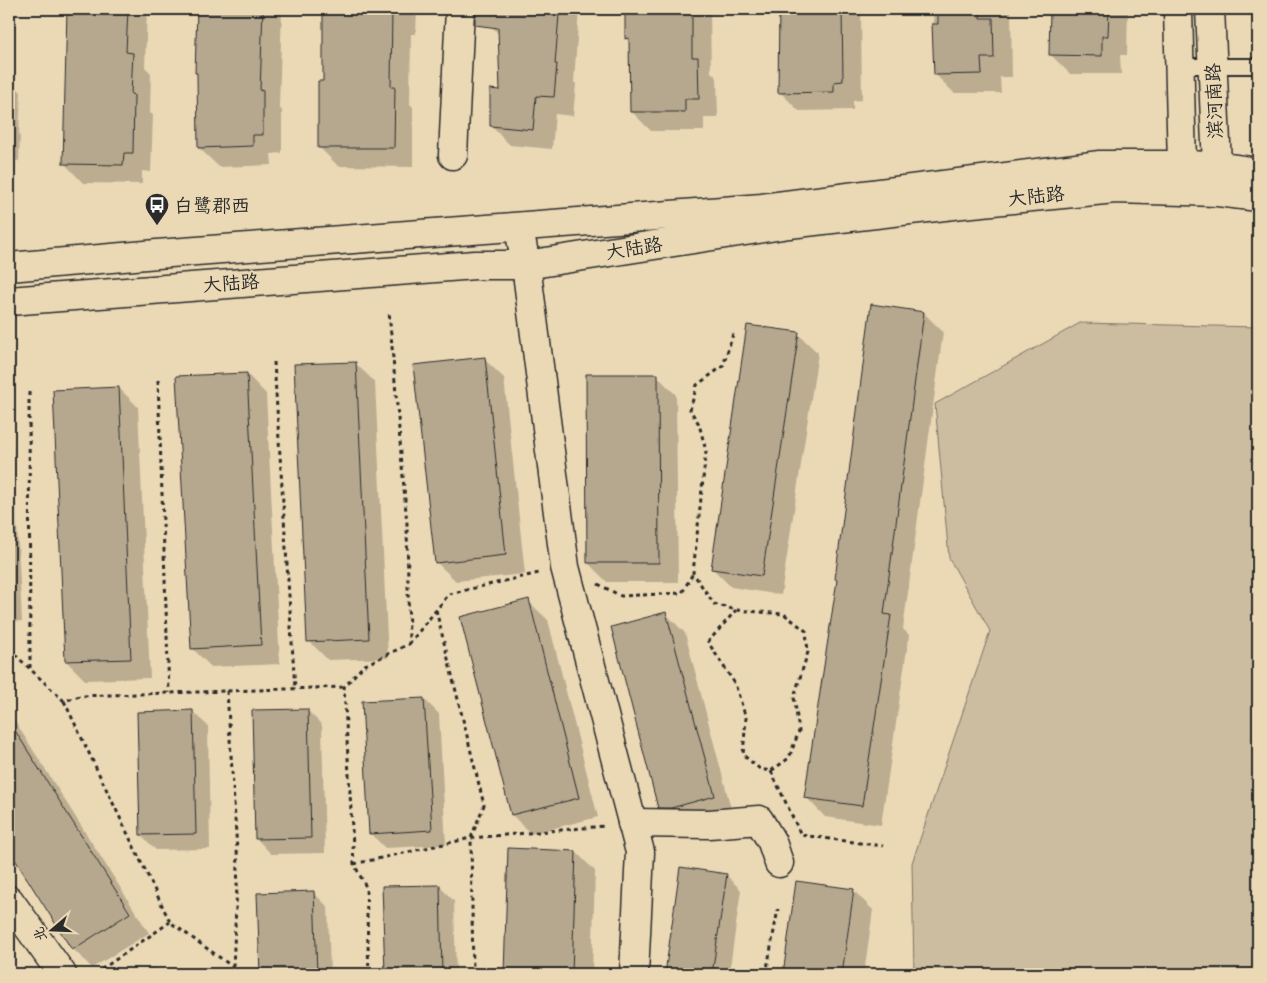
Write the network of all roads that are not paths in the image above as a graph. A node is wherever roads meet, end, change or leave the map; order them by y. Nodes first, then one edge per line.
1 (460, 9) edge
2 (1178, 9) edge
3 (1210, 9) edge
4 (1179, 66) junction
5 (1212, 66) junction
6 (1258, 66) edge
7 (453, 155) dead end
8 (1182, 165) junction
9 (1258, 172) edge
10 (1217, 179) junction
11 (1185, 192) junction
12 (1258, 196) edge
13 (519, 228) junction
14 (526, 265) junction
15 (9, 267) edge
16 (9, 301) edge
17 (632, 823) junction
18 (779, 863) dead end
19 (9, 900) edge
20 (62, 974) edge
21 (634, 974) edge

1 - 7 main road
2 - 4 main road
3 - 5 main road, 滨河南路
4 - 5 lane
4 - 8 main road
5 - 6 lane
5 - 10 main road, 滨河南路
8 - 10 main road, 大陆路
8 - 11 main road
8 - 13 main road, 大陆路
9 - 10 main road, 大陆路
10 - 11 main road, 大陆路
10 - 12 main road, 大陆路
11 - 14 main road, 大陆路
13 - 14 main road
13 - 15 main road, 大陆路
14 - 16 main road, 大陆路
14 - 17 main road
17 - 18 main road
17 - 21 main road
19 - 20 main road

